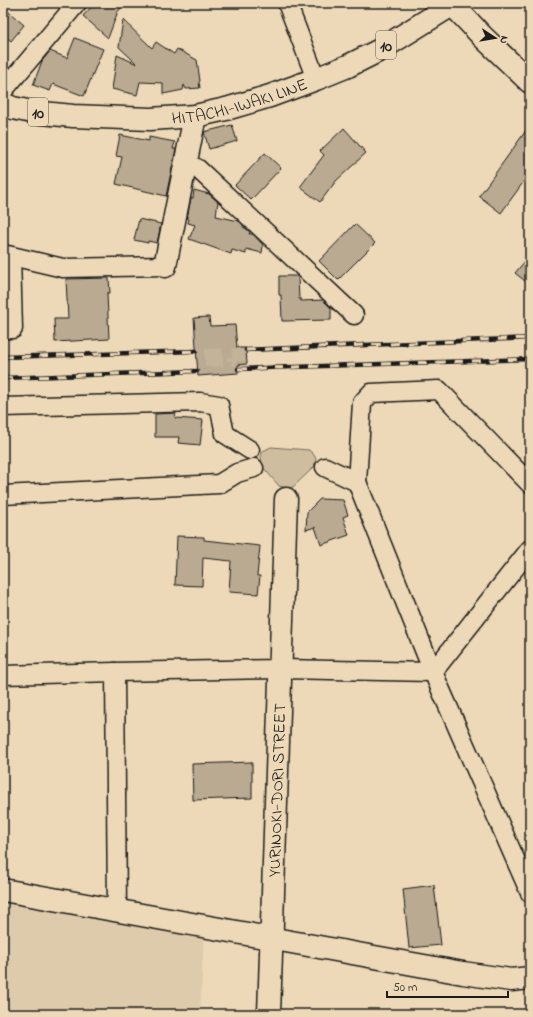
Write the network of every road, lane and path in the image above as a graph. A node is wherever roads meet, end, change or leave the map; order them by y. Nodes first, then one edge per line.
1 (77, 3) edge
2 (287, 3) edge
3 (453, 4) edge
4 (316, 79) junction
5 (530, 82) edge
6 (3, 91) edge
7 (3, 104) edge
8 (195, 116) junction
9 (185, 166) junction
10 (7, 255) edge
11 (165, 266) joint
12 (354, 315) dead end
13 (3, 329) edge
14 (3, 407) edge
15 (250, 450) dead end
16 (325, 466) dead end
17 (254, 468) dead end
18 (357, 482) junction
19 (530, 484) edge
20 (3, 495) edge
21 (286, 499) dead end
22 (530, 549) edge
23 (281, 670) junction
24 (115, 672) junction
25 (433, 672) junction
26 (3, 675) edge
27 (3, 890) edge
28 (530, 893) edge
29 (117, 911) junction
30 (271, 939) junction
31 (530, 978) edge
32 (269, 1014) edge

1 - 6 street
2 - 4 street
3 - 4 street, HITACHI-IWAKI LINE / 10
3 - 5 street
4 - 8 street, HITACHI-IWAKI LINE / 10
7 - 8 street, HITACHI-IWAKI LINE / 10
8 - 9 street
9 - 11 street
9 - 12 street
10 - 11 street
10 - 13 street
14 - 15 street
16 - 18 street
17 - 20 street
18 - 19 street
18 - 25 street
21 - 23 street, YURINOKI-DORI STREET
22 - 25 street
23 - 24 street
23 - 25 street
23 - 30 street, YURINOKI-DORI STREET
24 - 26 street
24 - 29 street
25 - 28 street
27 - 29 street
29 - 30 street
30 - 31 street
30 - 32 street, YURINOKI-DORI STREET

